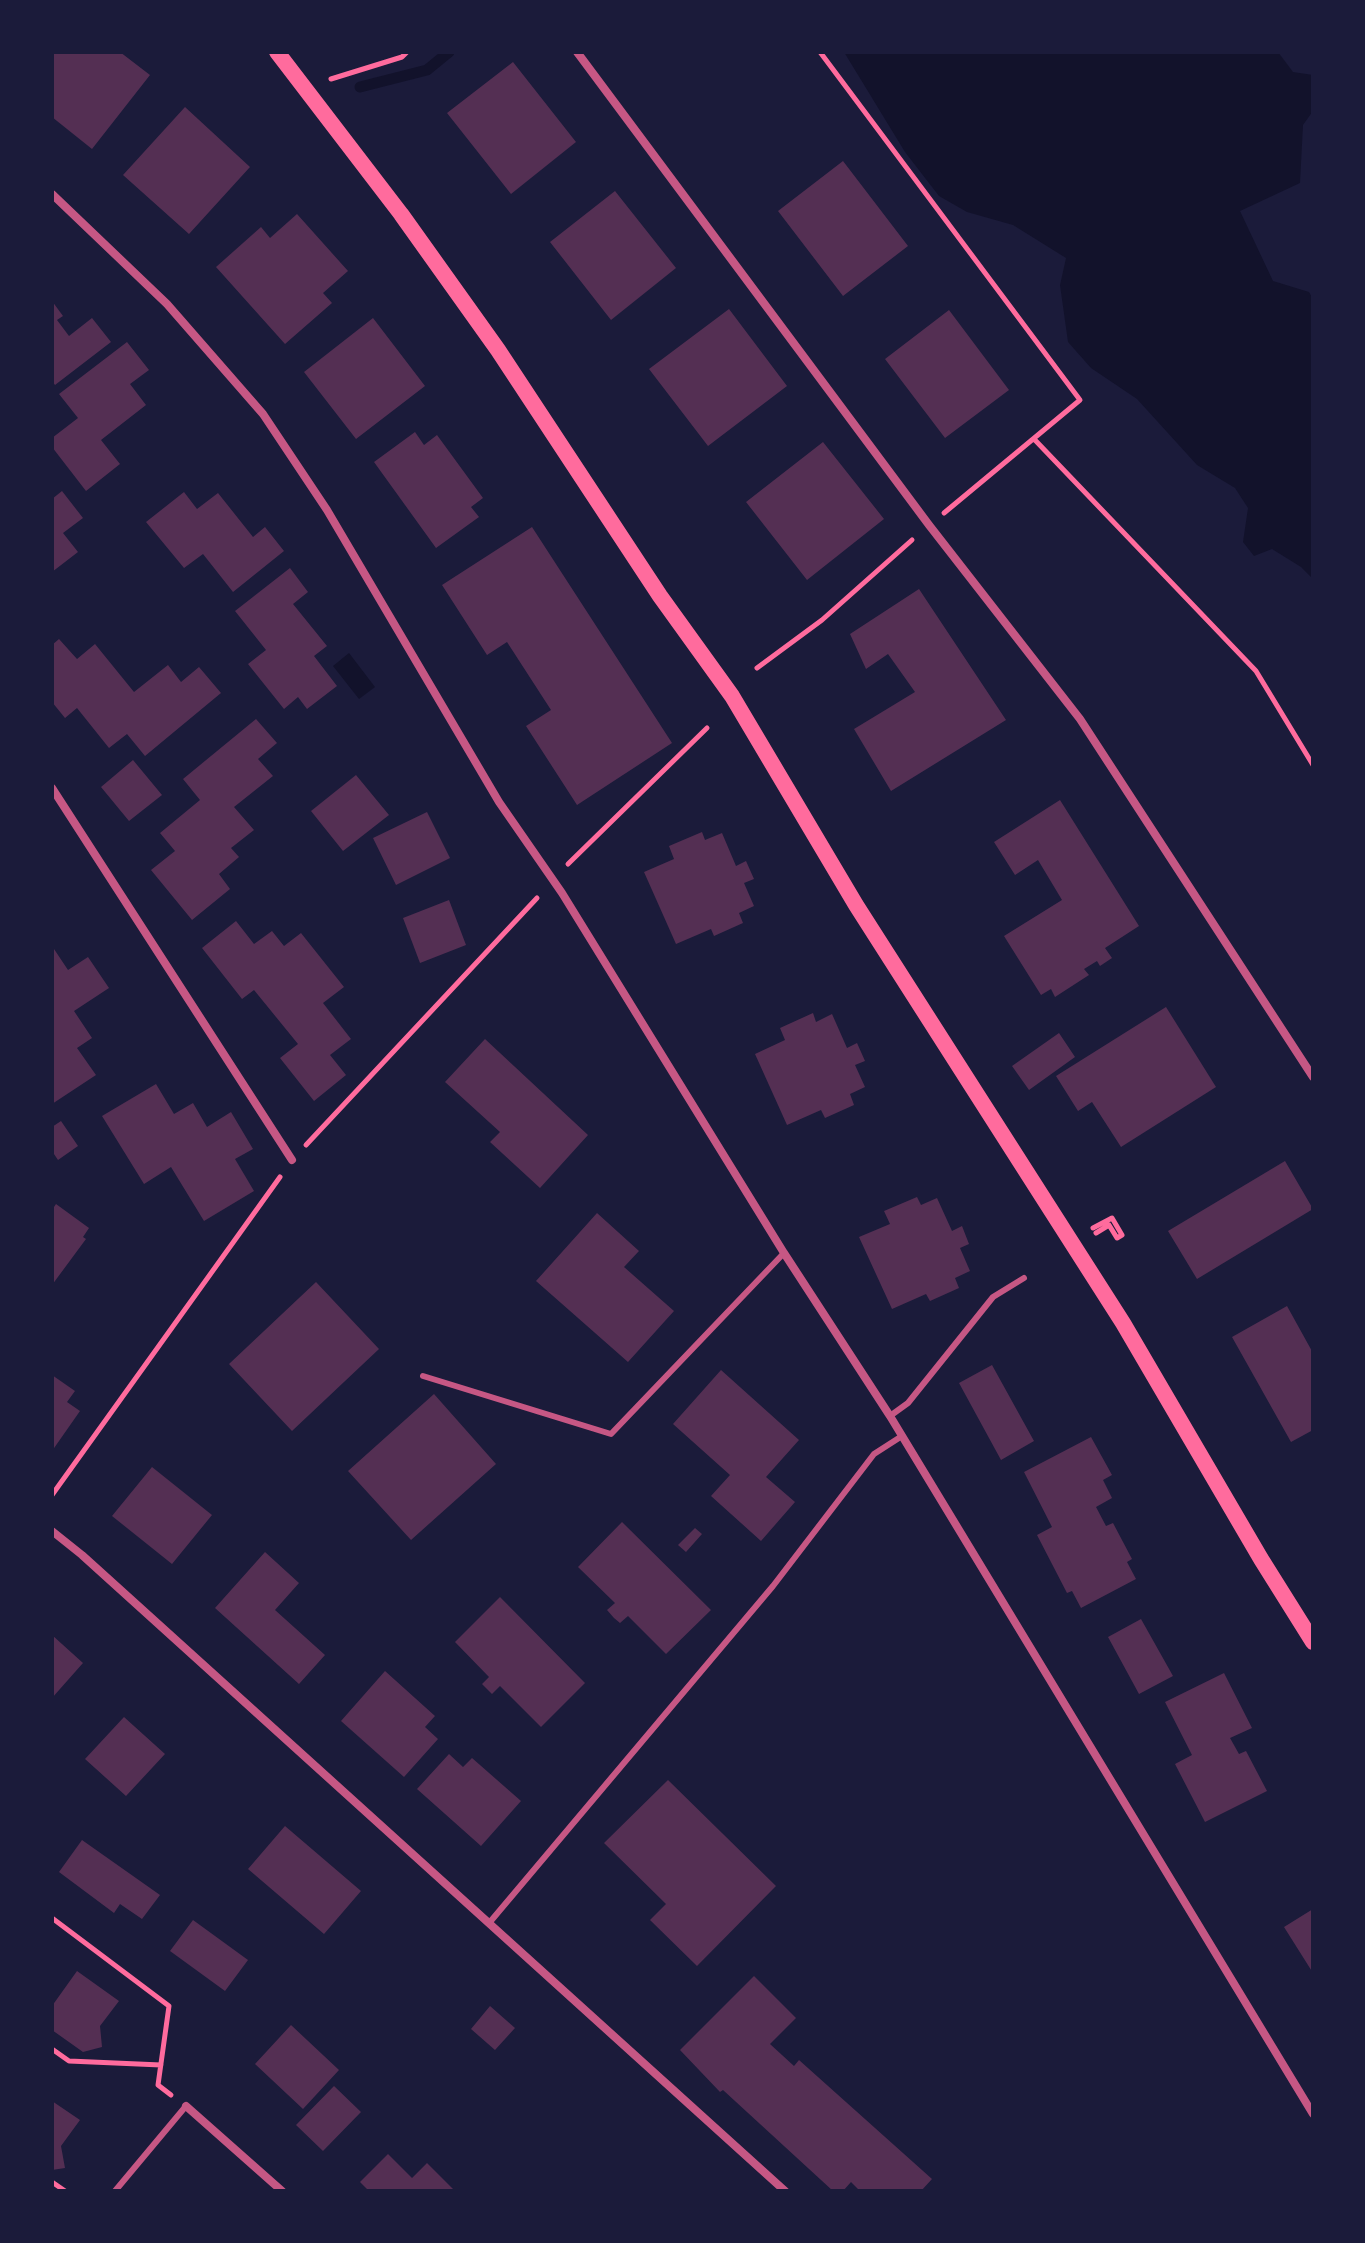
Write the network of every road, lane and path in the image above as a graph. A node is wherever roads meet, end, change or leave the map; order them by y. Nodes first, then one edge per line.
1 (277, 52) edge
2 (407, 52) edge
3 (577, 52) edge
4 (820, 52) edge
5 (331, 79) dead end
6 (52, 194) edge
7 (1034, 439) junction
8 (929, 525) junction
9 (757, 668) dead end
10 (707, 728) dead end
11 (1313, 765) edge
12 (52, 788) edge
13 (572, 859) dead end
14 (529, 907) dead end
15 (1313, 1077) edge
16 (292, 1160) junction
17 (784, 1253) junction
18 (1024, 1278) dead end
19 (423, 1376) dead end
20 (890, 1416) junction
21 (902, 1436) junction
22 (52, 1495) edge
23 (52, 1531) edge
24 (1313, 1642) edge
25 (52, 1918) edge
26 (490, 1922) junction
27 (52, 2049) edge
28 (161, 2065) junction
29 (186, 2106) junction
30 (1313, 2114) edge
31 (52, 2182) edge
32 (65, 2191) edge
33 (115, 2191) edge
34 (282, 2191) edge
35 (785, 2191) edge

1 - 24 main road
2 - 5 path
3 - 8 street
4 - 7 path
6 - 17 street
7 - 8 path
7 - 11 path
8 - 9 path
8 - 15 street
10 - 13 path
12 - 16 street
14 - 16 path
16 - 22 path
17 - 19 lane
17 - 20 street
18 - 20 lane
20 - 21 street
21 - 26 lane
21 - 30 street
23 - 26 street
25 - 28 path
26 - 35 street
27 - 28 path
28 - 29 path
29 - 33 lane
29 - 34 street
31 - 32 path

